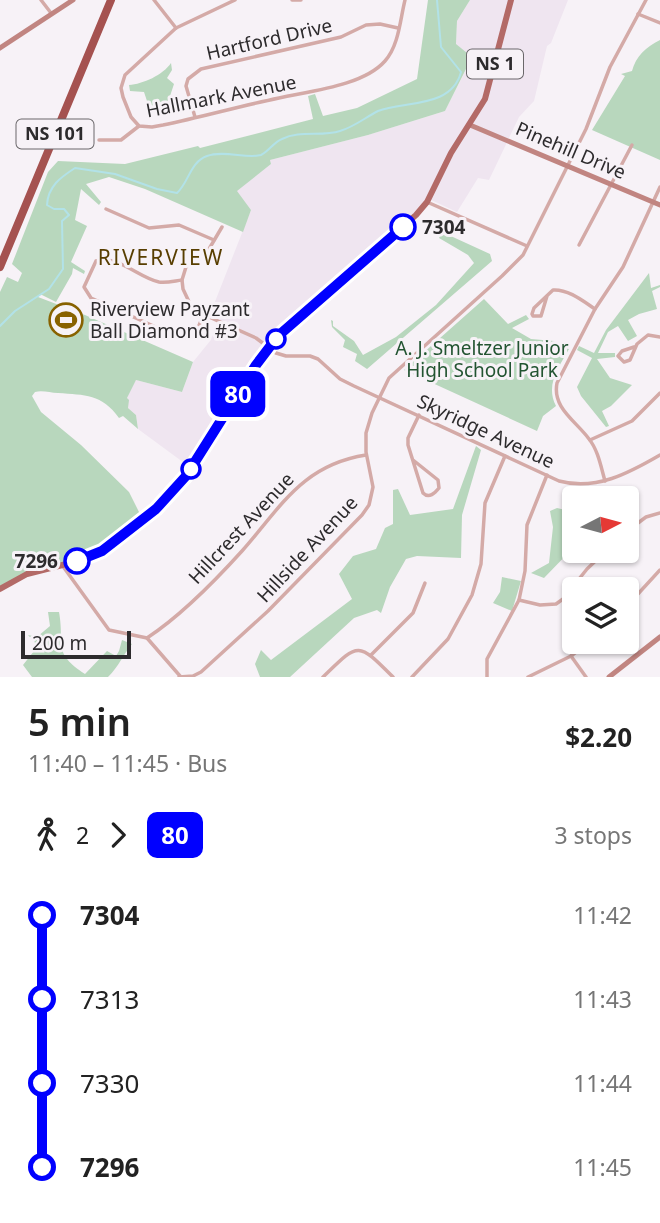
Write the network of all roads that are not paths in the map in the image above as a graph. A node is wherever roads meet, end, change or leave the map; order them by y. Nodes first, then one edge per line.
1 (41, 0) edge
2 (73, 0) edge
3 (105, 0) edge
4 (111, 0) edge
5 (154, 0) edge
6 (235, 0) edge
7 (292, 0) edge
8 (301, 0) edge
9 (405, 0) edge
10 (511, 0) edge
11 (646, 0) edge
12 (638, 14) junction
13 (52, 15) junction
14 (660, 23) edge
15 (176, 28) junction
16 (398, 28) junction
17 (0, 48) edge
18 (195, 118) junction
19 (470, 125) junction
20 (138, 126) junction
21 (99, 140) dead end
22 (632, 145) dead end
23 (566, 165) junction
24 (612, 184) junction
25 (660, 187) edge
26 (427, 202) junction
27 (652, 202) junction
28 (660, 205) edge
29 (106, 209) dead end
30 (222, 227) dead end
31 (214, 240) junction
32 (579, 245) dead end
33 (527, 246) junction
34 (0, 255) edge
35 (0, 267) edge
36 (182, 280) junction
37 (547, 296) junction
38 (595, 309) junction
39 (204, 314) junction
40 (660, 337) edge
41 (634, 347) junction
42 (268, 348) junction
43 (660, 393) edge
44 (380, 397) junction
45 (419, 415) junction
46 (590, 440) junction
47 (366, 454) junction
48 (660, 455) edge
49 (505, 456) junction
50 (413, 460) junction
51 (547, 475) junction
52 (605, 481) junction
53 (660, 513) edge
54 (639, 522) edge
55 (592, 564) edge
56 (62, 565) junction
57 (660, 570) edge
58 (425, 583) dead end
59 (0, 589) edge
60 (639, 593) edge
61 (519, 600) junction
62 (660, 637) edge
63 (147, 638) junction
64 (574, 654) edge
65 (371, 655) junction
66 (571, 656) junction
67 (179, 676) edge
68 (323, 677) edge
69 (393, 677) edge
70 (412, 677) edge
71 (487, 677) edge
72 (528, 677) edge
73 (586, 677) edge
74 (610, 677) edge

1 - 13 street
2 - 13 street
3 - 34 highway, NS 101
4 - 35 highway, NS 101
5 - 15 street
6 - 15 street, Hallmark Avenue
7 - 8 street
9 - 16 street, Hallmark Avenue
10 - 19 main road, NS 1
11 - 12 street, Hillside Avenue
12 - 14 street
12 - 23 street, Hillside Avenue
13 - 17 street
15 - 20 street, Hallmark Avenue
16 - 18 street, Hallmark Avenue
16 - 18 street, Hartford Drive
18 - 20 street, Hallmark Avenue
19 - 23 street, Pinehill Drive
19 - 26 main road, NS 1
20 - 21 street
22 - 24 street
23 - 24 street, Pinehill Drive
23 - 33 street, Hillside Avenue
24 - 27 street, Pinehill Drive
24 - 32 street
25 - 27 street
26 - 33 street
26 - 42 main road, NS 1
27 - 28 street, Pinehill Drive
27 - 38 street
29 - 31 street
30 - 31 street
31 - 36 street
33 - 44 street, Hillside Avenue
36 - 39 street
36 - 39 street
37 - 37 street
37 - 38 street
38 - 46 street
39 - 42 street, Skyridge Avenue
40 - 41 street
41 - 41 street
42 - 44 street, Skyridge Avenue
42 - 56 main road, NS 1
43 - 46 street
44 - 45 street, Skyridge Avenue
44 - 47 street, Hillside Avenue
45 - 49 street, Skyridge Avenue
45 - 50 street
46 - 52 street
47 - 63 street, Hillcrest Avenue
47 - 67 street, Hillside Avenue
48 - 52 street, Skyridge Avenue
49 - 51 street, Skyridge Avenue
49 - 70 street
50 - 50 street
51 - 52 street, Skyridge Avenue
51 - 61 street
53 - 54 street
55 - 61 street
56 - 59 main road, NS 1
56 - 63 street
57 - 60 street
58 - 65 street
61 - 71 street
62 - 74 street
63 - 67 street
64 - 66 street
65 - 68 street
65 - 69 street
66 - 72 street
66 - 73 street

